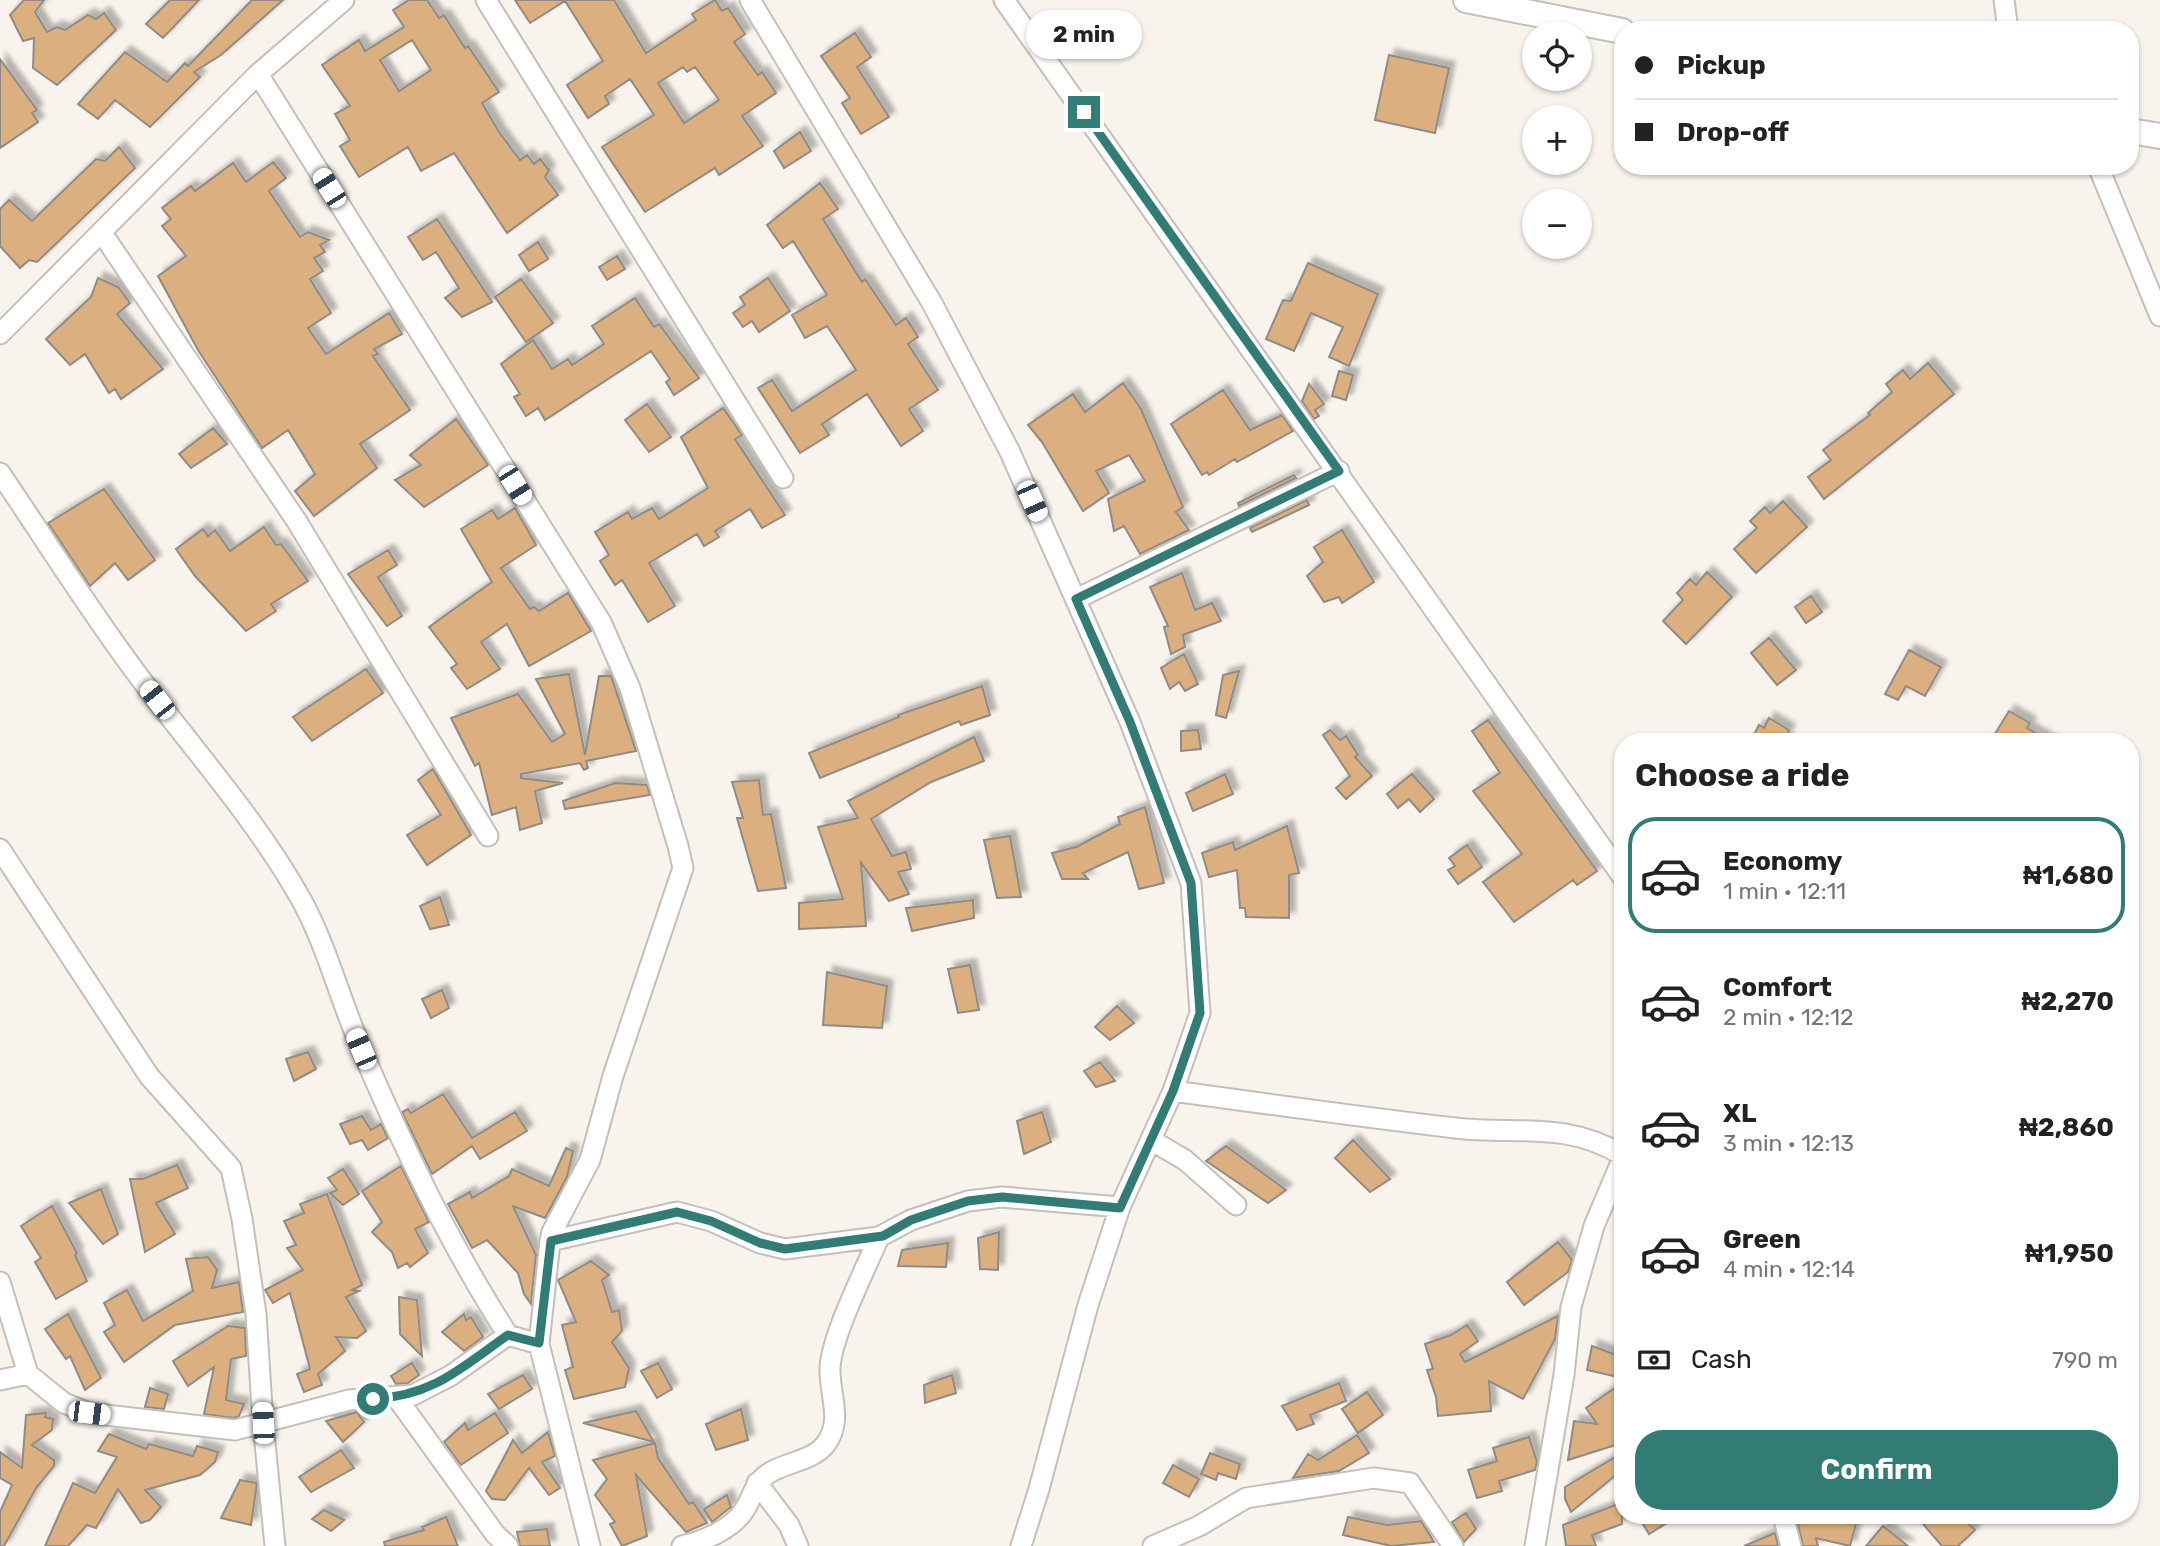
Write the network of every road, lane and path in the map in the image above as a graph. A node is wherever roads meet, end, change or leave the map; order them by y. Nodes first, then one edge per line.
1 (344, 0) edge
2 (486, 0) edge
3 (750, 0) edge
4 (1004, 0) edge
5 (1466, 0) edge
6 (2004, 0) edge
7 (1522, 5) edge
8 (2007, 21) edge
9 (1614, 29) edge
10 (258, 74) junction
11 (2139, 132) edge
12 (2160, 135) edge
13 (2102, 175) edge
14 (102, 233) junction
15 (2160, 316) edge
16 (0, 334) edge
17 (1339, 471) junction
18 (0, 473) edge
19 (783, 478) dead end
20 (1076, 599) junction
21 (488, 836) dead end
22 (0, 849) edge
23 (1614, 865) edge
24 (1173, 1091) junction
25 (1150, 1140) junction
26 (1614, 1151) edge
27 (1614, 1177) edge
28 (1236, 1205) dead end
29 (1120, 1208) junction
30 (879, 1237) junction
31 (551, 1241) junction
32 (0, 1282) edge
33 (508, 1335) junction
34 (539, 1343) junction
35 (28, 1374) junction
36 (0, 1380) edge
37 (397, 1398) junction
38 (263, 1423) junction
39 (757, 1483) junction
40 (1785, 1524) edge
41 (275, 1546) edge
42 (508, 1546) edge
43 (590, 1546) edge
44 (682, 1546) edge
45 (798, 1546) edge
46 (1021, 1546) edge
47 (1153, 1546) edge
48 (1453, 1546) edge
49 (1535, 1546) edge
50 (1791, 1546) edge

1 - 10 street
2 - 19 street
3 - 20 street
4 - 17 street
5 - 7 main road
6 - 8 street
7 - 9 main road
10 - 14 street
10 - 31 street
11 - 12 main road
13 - 15 street
14 - 16 street
14 - 21 street
17 - 20 street
17 - 23 street
18 - 33 street
20 - 24 street
22 - 38 street
24 - 25 street
24 - 26 street
25 - 28 street
25 - 29 street
27 - 49 street
29 - 30 street
29 - 46 street
30 - 31 street
30 - 39 street
31 - 34 street
32 - 35 street
33 - 34 street
33 - 37 street
34 - 43 street
35 - 36 street
35 - 38 street
37 - 38 street
37 - 42 street
38 - 41 street
39 - 44 street
39 - 45 street
40 - 50 street
47 - 48 street

